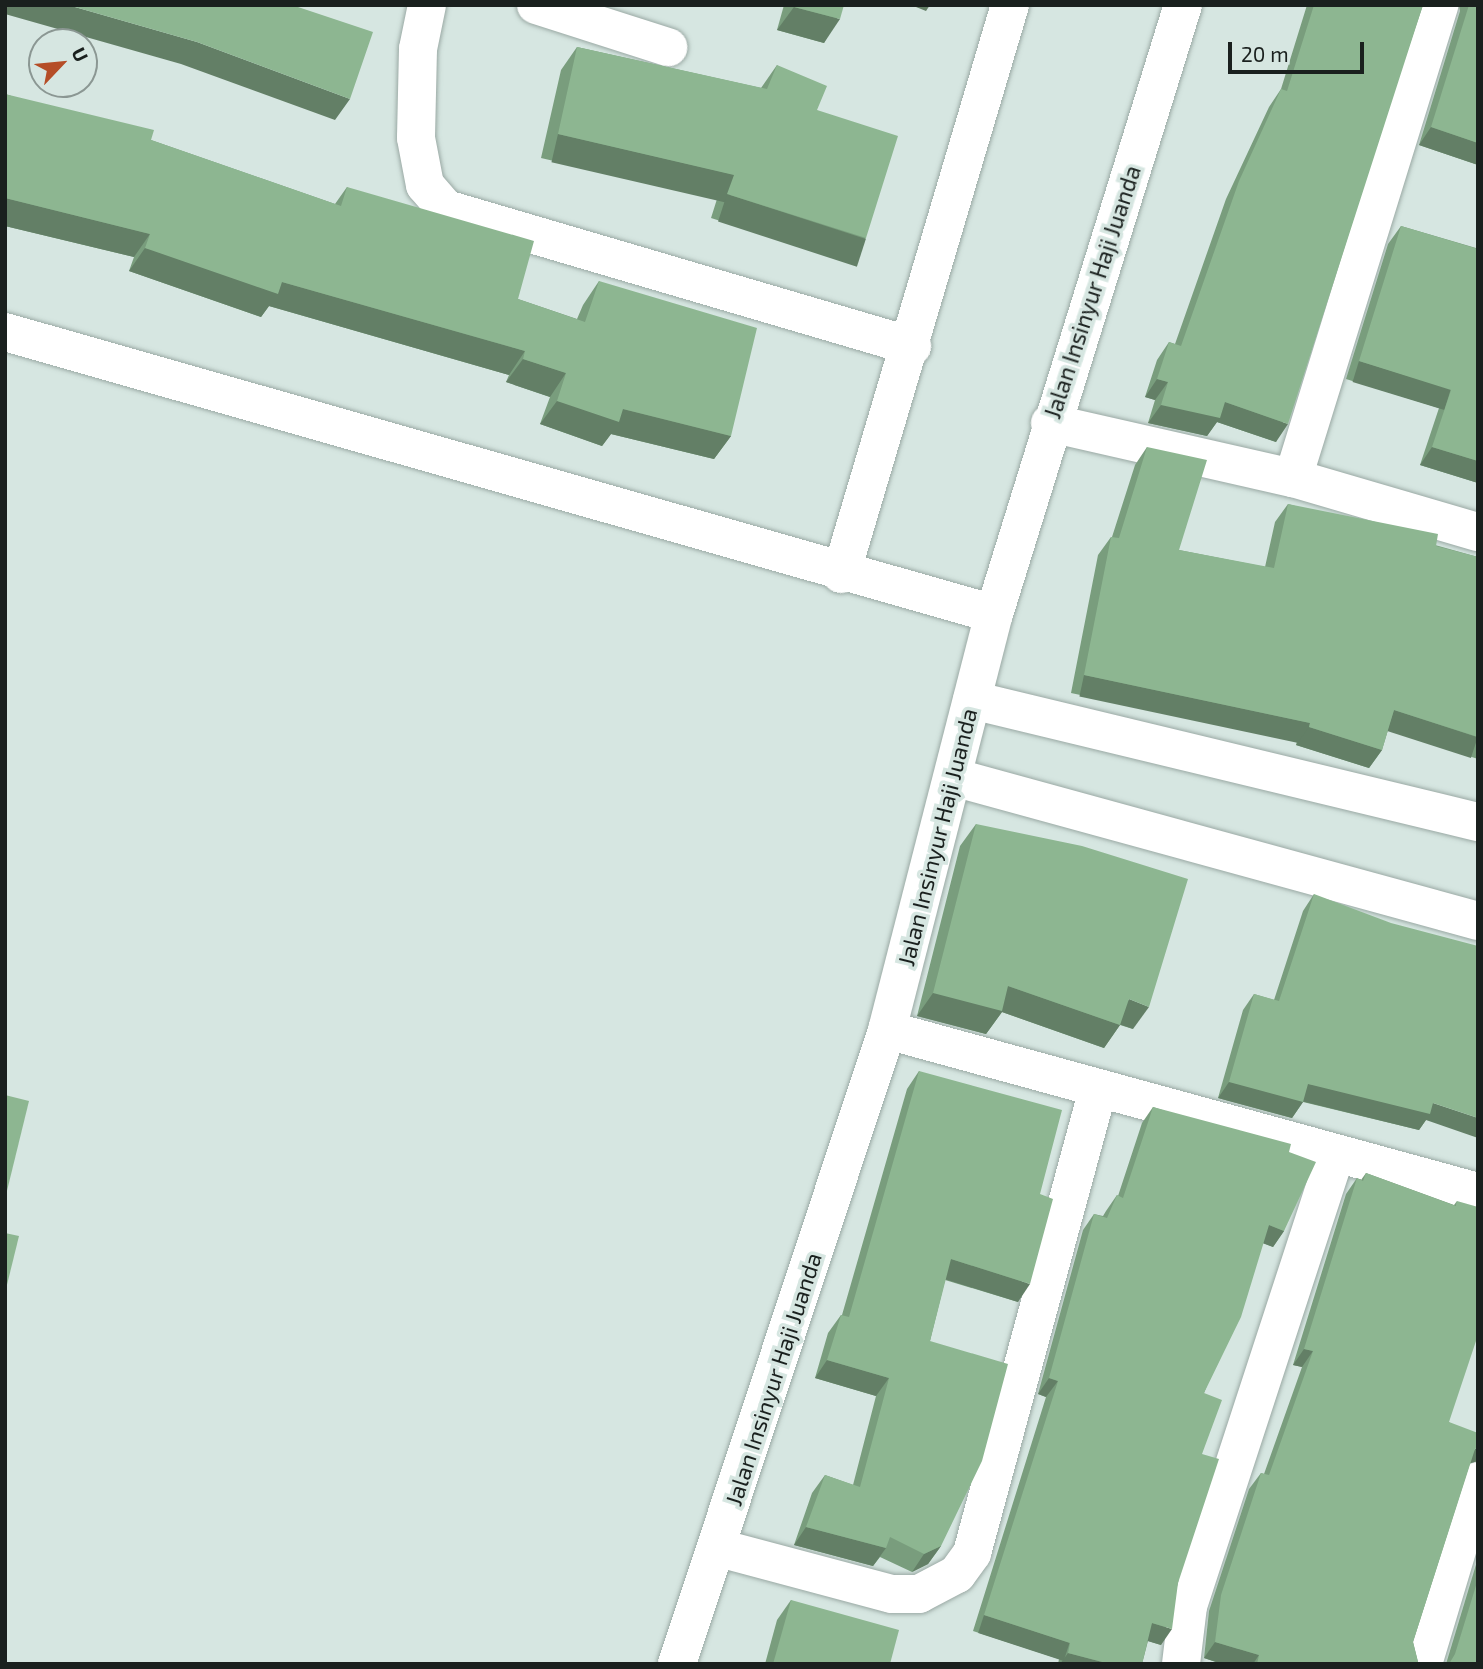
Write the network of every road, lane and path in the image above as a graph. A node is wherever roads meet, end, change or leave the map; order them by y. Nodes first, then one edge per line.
1 (427, 5) edge
2 (536, 5) edge
3 (1010, 5) edge
4 (1183, 5) edge
5 (1439, 5) edge
6 (668, 47) dead end
7 (5, 332) edge
8 (912, 346) junction
9 (1050, 423) junction
10 (1293, 478) junction
11 (1478, 532) edge
12 (841, 574) junction
13 (994, 614) junction
14 (972, 700) junction
15 (953, 777) junction
16 (1478, 822) edge
17 (1478, 921) edge
18 (887, 1030) junction
19 (1098, 1090) junction
20 (1335, 1156) junction
21 (1478, 1192) edge
22 (1478, 1481) edge
23 (719, 1548) junction
24 (677, 1664) edge
25 (1181, 1664) edge
26 (1423, 1664) edge

1 - 8 street
2 - 6 street
3 - 8 street
4 - 9 street, Jalan Insinyur Haji Juanda
5 - 10 street
7 - 12 street
8 - 12 street
9 - 10 street
9 - 13 street, Jalan Insinyur Haji Juanda
10 - 11 street
12 - 13 street
13 - 14 street, Jalan Insinyur Haji Juanda
14 - 15 street, Jalan Insinyur Haji Juanda
14 - 16 street
15 - 17 street
15 - 18 street, Jalan Insinyur Haji Juanda
18 - 19 street
18 - 23 street, Jalan Insinyur Haji Juanda
19 - 20 street
19 - 23 street
20 - 21 street
20 - 25 street
22 - 26 street
23 - 24 street, Jalan Insinyur Haji Juanda

